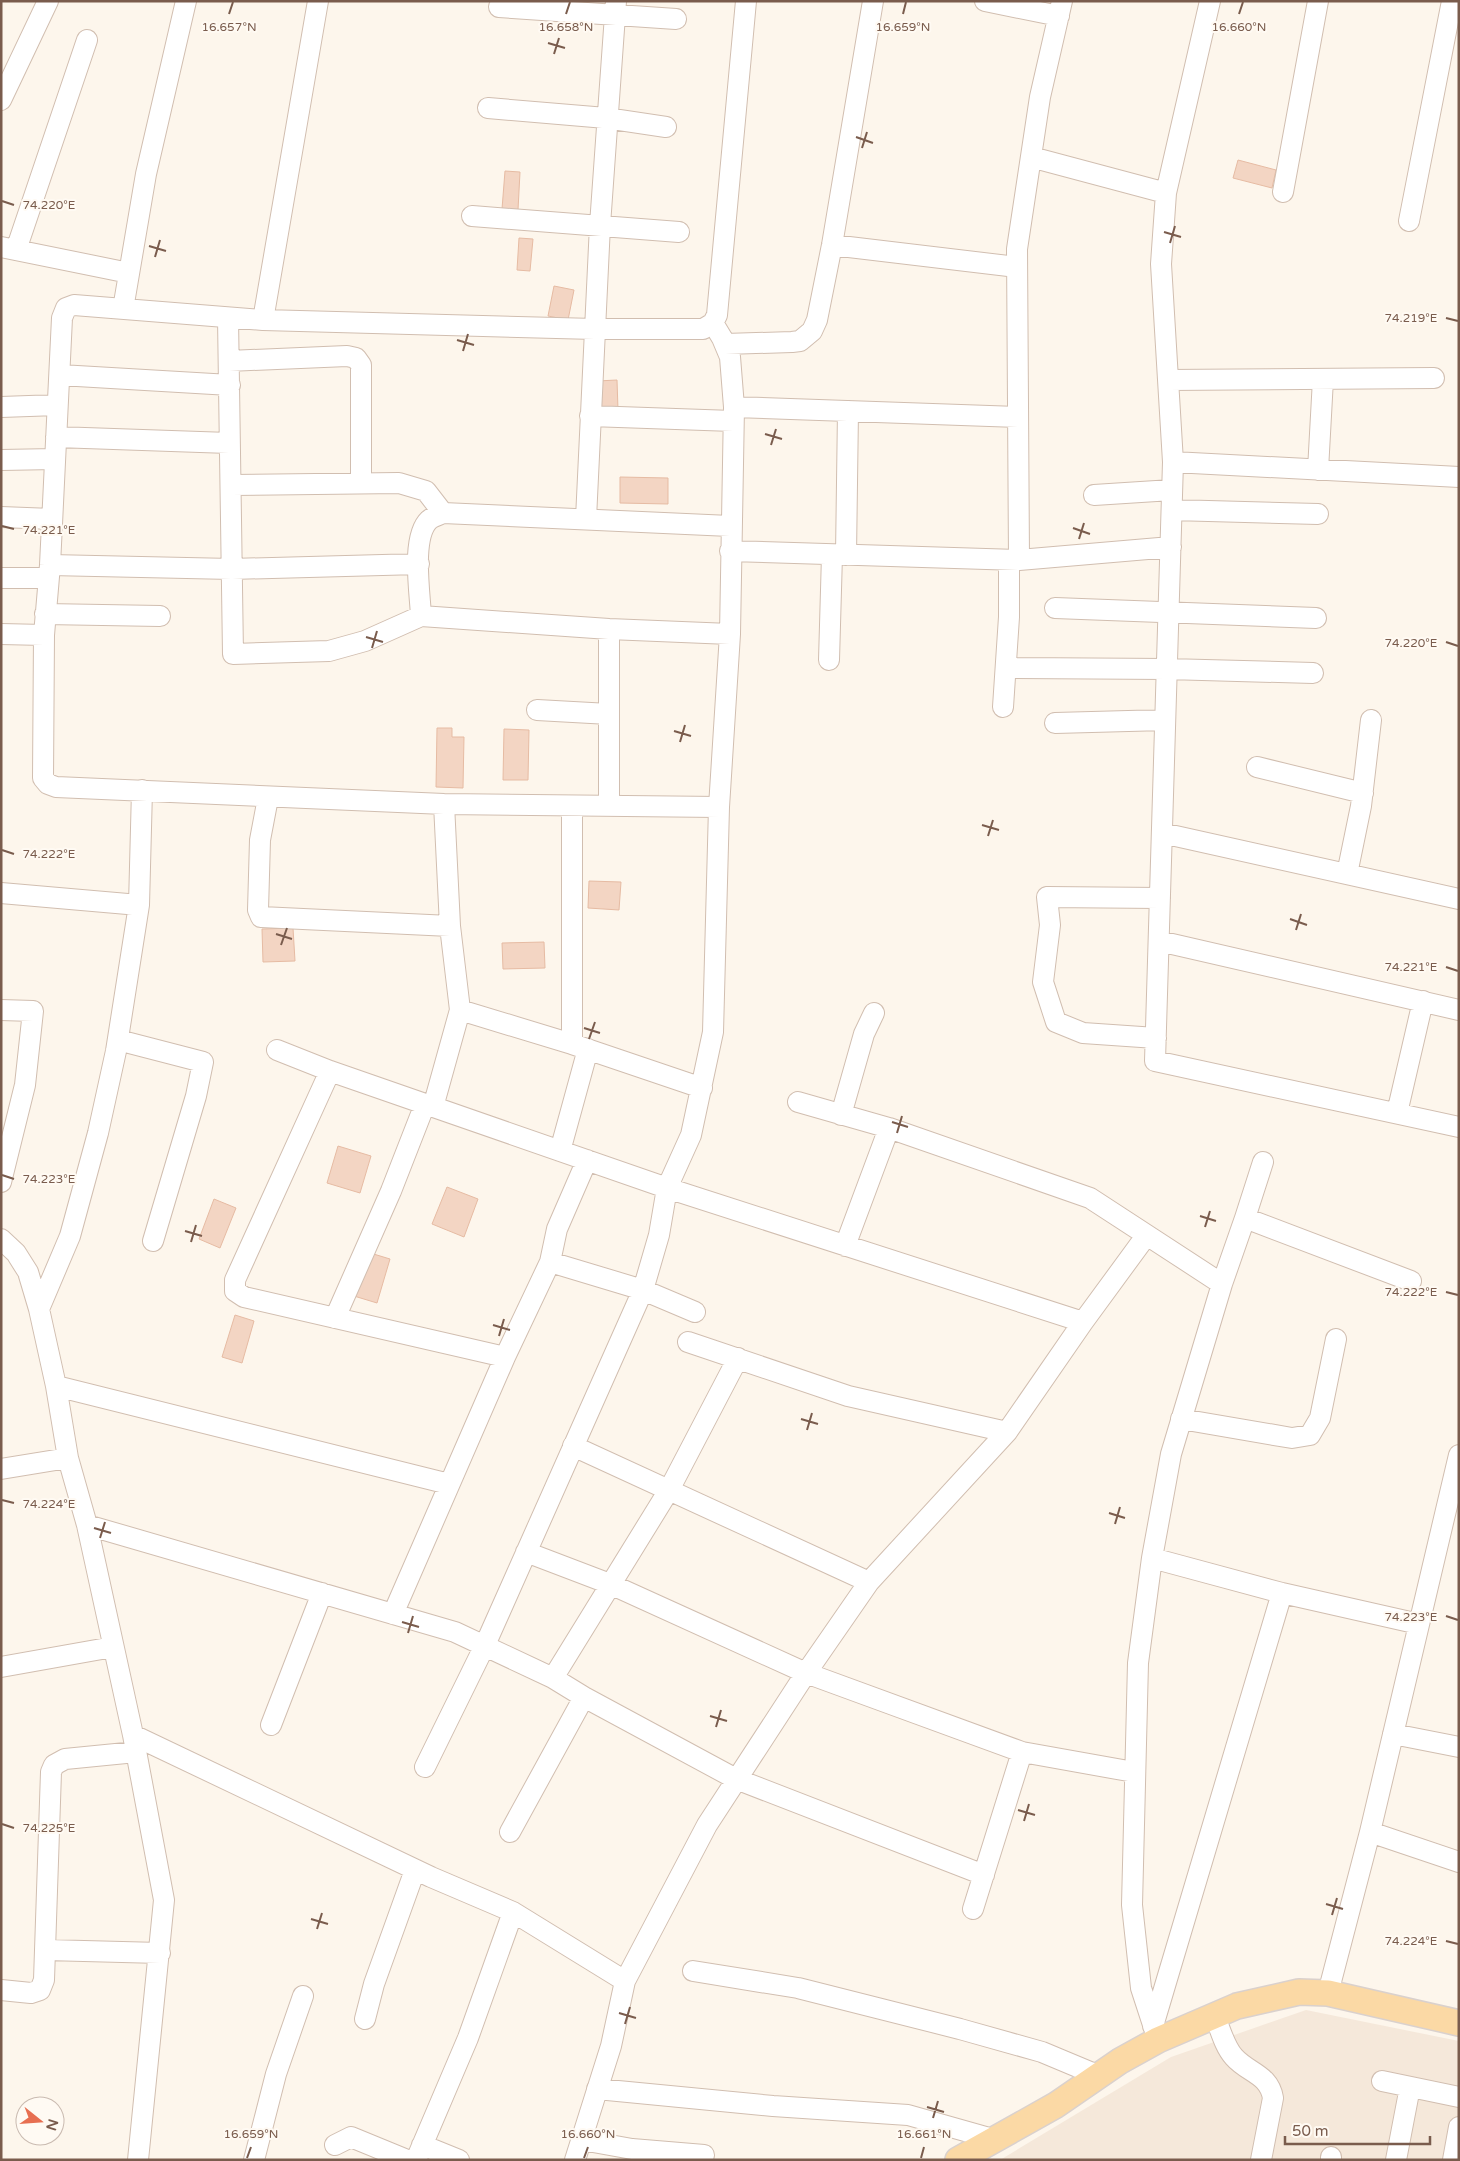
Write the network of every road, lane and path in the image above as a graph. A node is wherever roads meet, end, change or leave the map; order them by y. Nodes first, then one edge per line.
1 (48, 1) edge
2 (186, 1) edge
3 (318, 1) edge
4 (746, 1) edge
5 (872, 1) edge
6 (985, 1) edge
7 (1210, 1) edge
8 (1318, 1) edge
9 (1452, 1) edge
10 (499, 7) dead end
11 (615, 8) edge
12 (1060, 8) edge
13 (676, 20) dead end
14 (87, 40) dead end
15 (1, 100) edge
16 (488, 108) dead end
17 (606, 118) junction
18 (666, 127) dead end
19 (1031, 158) junction
20 (1283, 192) dead end
21 (1166, 193) junction
22 (472, 216) dead end
23 (1409, 222) dead end
24 (600, 225) junction
25 (679, 232) dead end
26 (832, 245) junction
27 (9, 248) edge
28 (1017, 267) junction
29 (129, 272) junction
30 (123, 309) junction
31 (228, 318) junction
32 (263, 320) junction
33 (713, 323) junction
34 (595, 329) junction
35 (725, 344) junction
36 (229, 361) junction
37 (60, 375) junction
38 (1434, 378) dead end
39 (1323, 379) junction
40 (1168, 380) junction
41 (230, 385) junction
42 (57, 405) junction
43 (1, 407) edge
44 (848, 411) junction
45 (733, 414) junction
46 (590, 416) junction
47 (1018, 417) junction
48 (56, 437) junction
49 (229, 443) junction
50 (55, 458) junction
51 (1, 460) edge
52 (1173, 462) junction
53 (1318, 470) junction
54 (1459, 478) edge
55 (361, 483) junction
56 (231, 485) junction
57 (1094, 495) dead end
58 (1172, 500) junction
59 (443, 513) junction
60 (1318, 514) dead end
61 (1, 517) edge
62 (52, 519) junction
63 (586, 519) junction
64 (730, 526) junction
65 (1171, 547) junction
66 (730, 551) junction
67 (839, 555) junction
68 (1014, 560) junction
69 (418, 564) junction
70 (232, 569) junction
71 (49, 571) junction
72 (1, 578) edge
73 (1055, 608) dead end
74 (1169, 611) junction
75 (46, 614) junction
76 (160, 616) dead end
77 (421, 616) junction
78 (1316, 618) dead end
79 (609, 629) junction
80 (1, 634) edge
81 (730, 634) junction
82 (44, 635) junction
83 (829, 660) dead end
84 (1006, 668) junction
85 (1167, 668) junction
86 (1313, 673) dead end
87 (1003, 707) dead end
88 (537, 710) dead end
89 (609, 714) junction
90 (1165, 720) junction
91 (1371, 720) dead end
92 (1055, 723) dead end
93 (1257, 767) dead end
94 (142, 790) junction
95 (1363, 793) junction
96 (268, 798) junction
97 (444, 804) junction
98 (609, 805) junction
99 (572, 806) junction
100 (719, 807) junction
101 (1162, 833) junction
102 (1347, 874) junction
103 (1, 893) edge
104 (1160, 898) junction
105 (1459, 898) edge
106 (139, 905) junction
107 (450, 926) junction
108 (1159, 941) junction
109 (1423, 1001) junction
110 (1, 1010) edge
111 (460, 1010) junction
112 (1459, 1010) edge
113 (874, 1013) dead end
114 (1156, 1038) junction
115 (118, 1040) junction
116 (580, 1047) junction
117 (277, 1050) dead end
118 (330, 1071) junction
119 (702, 1088) junction
120 (798, 1102) dead end
121 (429, 1106) junction
122 (1397, 1113) junction
123 (841, 1115) junction
124 (1459, 1127) edge
125 (889, 1128) junction
126 (560, 1151) junction
127 (587, 1160) junction
128 (1263, 1162) dead end
129 (1, 1182) edge
130 (667, 1188) junction
131 (1245, 1218) junction
132 (1146, 1236) junction
133 (1, 1239) edge
134 (153, 1240) dead end
135 (845, 1246) junction
136 (550, 1262) junction
137 (1411, 1281) dead end
138 (1222, 1284) junction
139 (643, 1290) junction
140 (39, 1309) junction
141 (696, 1312) dead end
142 (335, 1318) junction
143 (1083, 1322) junction
144 (1336, 1338) dead end
145 (688, 1342) dead end
146 (505, 1357) junction
147 (738, 1358) junction
148 (56, 1386) junction
149 (1181, 1419) junction
150 (1007, 1432) junction
151 (573, 1446) junction
152 (1459, 1455) edge
153 (68, 1458) junction
154 (1, 1468) edge
155 (449, 1484) junction
156 (669, 1490) junction
157 (1454, 1492) edge
158 (86, 1525) junction
159 (526, 1552) junction
160 (1152, 1558) junction
161 (869, 1582) junction
162 (610, 1584) junction
163 (322, 1593) junction
164 (1282, 1593) junction
165 (393, 1614) junction
166 (1419, 1624) junction
167 (485, 1645) junction
168 (113, 1647) junction
169 (1, 1667) edge
170 (806, 1673) junction
171 (553, 1678) junction
172 (584, 1697) junction
173 (271, 1725) dead end
174 (1393, 1734) junction
175 (135, 1744) junction
176 (1459, 1747) edge
177 (1022, 1752) junction
178 (425, 1767) dead end
179 (1134, 1772) junction
180 (736, 1779) junction
181 (510, 1832) dead end
182 (1370, 1832) junction
183 (1459, 1862) edge
184 (415, 1870) junction
185 (984, 1875) junction
186 (973, 1909) dead end
187 (513, 1912) junction
188 (46, 1950) junction
189 (160, 1953) junction
190 (693, 1971) dead end
191 (625, 1981) junction
192 (1, 1990) edge
193 (1328, 1993) junction
194 (303, 1996) dead end
195 (1214, 2014) junction
196 (365, 2019) dead end
197 (1459, 2023) edge
198 (1156, 2033) junction
199 (1097, 2075) junction
200 (1382, 2081) dead end
201 (1410, 2087) junction
202 (598, 2089) junction
203 (1459, 2097) edge
204 (1459, 2127) edge
205 (993, 2138) junction
206 (582, 2140) junction
207 (335, 2145) dead end
208 (419, 2153) edge
209 (704, 2155) dead end
210 (138, 2160) edge
211 (254, 2160) edge
212 (407, 2160) edge
213 (459, 2160) edge
214 (575, 2160) edge
215 (958, 2160) edge
216 (1261, 2160) edge
217 (1396, 2160) edge
218 (1453, 2160) edge

1 - 15 street
2 - 29 street
3 - 32 street
4 - 33 street
5 - 26 street
6 - 12 street
7 - 21 street
8 - 20 street
9 - 23 street
10 - 11 street
11 - 13 street
11 - 17 street
12 - 19 street
14 - 27 street
16 - 17 street
17 - 18 street
17 - 24 street
19 - 21 street
19 - 28 street
21 - 40 street
22 - 24 street
24 - 25 street
24 - 34 street
26 - 28 street
26 - 35 street
27 - 29 street
28 - 47 street
29 - 30 street
30 - 31 street
30 - 37 street
31 - 32 street
31 - 36 street
32 - 34 street
33 - 34 street
33 - 35 street
34 - 46 street
35 - 45 street
36 - 41 street
36 - 55 street
37 - 41 street
37 - 42 street
38 - 39 street
39 - 40 street
39 - 53 street
40 - 52 street
41 - 49 street
42 - 43 street
42 - 48 street
44 - 45 street
44 - 47 street
44 - 67 street
45 - 46 street
45 - 64 street
46 - 63 street
47 - 68 street
48 - 49 street
48 - 50 street
49 - 56 street
50 - 51 street
50 - 62 street
52 - 53 street
52 - 58 street
53 - 54 street
55 - 56 street
55 - 59 street
56 - 70 street
57 - 58 street
58 - 60 street
58 - 65 street
59 - 63 street
59 - 69 street
61 - 62 street
62 - 71 street
63 - 64 street
64 - 66 street
65 - 68 street
65 - 74 street
66 - 67 street
66 - 81 street
67 - 68 street
67 - 83 street
68 - 84 street
69 - 70 street
69 - 77 street
70 - 71 street
70 - 77 street
71 - 72 street
71 - 75 street
73 - 74 street
74 - 78 street
74 - 85 street
75 - 76 street
75 - 82 street
77 - 79 street
79 - 81 street
79 - 89 street
80 - 82 street
81 - 100 street
82 - 94 street
84 - 85 street
84 - 87 street
85 - 86 street
85 - 90 street
88 - 89 street
89 - 98 street
90 - 92 street
90 - 101 street
91 - 95 street
93 - 95 street
94 - 96 street
94 - 106 street
95 - 102 street
96 - 97 street
96 - 107 street
97 - 99 street
97 - 107 street
98 - 99 street
98 - 100 street
99 - 116 street
100 - 119 street
101 - 102 street
101 - 104 street
102 - 105 street
103 - 106 street
104 - 108 street
104 - 114 street
106 - 115 street
107 - 111 street
108 - 109 street
108 - 114 street
109 - 112 street
109 - 122 street
110 - 129 street
111 - 116 street
111 - 121 street
113 - 123 street
114 - 122 street
115 - 134 street
115 - 140 street
116 - 119 street
116 - 126 street
117 - 118 street
118 - 121 street
118 - 142 street
119 - 130 street
120 - 123 street
121 - 126 street
121 - 142 street
122 - 124 street
123 - 125 street
125 - 132 street
125 - 135 street
126 - 127 street
127 - 130 street
127 - 136 street
128 - 131 street
130 - 135 street
130 - 139 street
131 - 137 street
131 - 138 street
132 - 138 street
132 - 143 street
133 - 140 street
135 - 143 street
136 - 139 street
136 - 146 street
138 - 149 street
139 - 141 street
139 - 151 street
140 - 148 street
142 - 146 street
143 - 150 street
144 - 149 street
145 - 147 street
146 - 155 street
147 - 150 street
147 - 156 street
148 - 153 street
148 - 155 street
149 - 160 street
150 - 161 street
151 - 156 street
151 - 159 street
152 - 157 street
153 - 154 street
153 - 158 street
155 - 165 street
156 - 161 street
156 - 162 street
157 - 166 street
158 - 163 street
158 - 168 street
159 - 162 street
159 - 167 street
160 - 164 street
160 - 179 street
161 - 170 street
162 - 170 street
162 - 171 street
163 - 165 street
163 - 173 street
164 - 166 street
164 - 198 street
165 - 167 street
166 - 174 street
167 - 171 street
167 - 178 street
168 - 169 street
168 - 175 street
170 - 177 street
170 - 180 street
171 - 172 street
172 - 180 street
172 - 181 street
174 - 176 street
174 - 182 street
175 - 184 street
175 - 188 street
175 - 189 street
177 - 179 street
177 - 185 street
179 - 198 street
180 - 185 street
180 - 191 street
182 - 183 street
182 - 193 street
184 - 187 street
184 - 196 street
185 - 186 street
187 - 191 street
187 - 208 street
188 - 189 street
188 - 192 street
189 - 210 street
190 - 199 street
191 - 202 street
193 - 195 main road
193 - 197 main road
194 - 211 street
195 - 198 main road
195 - 216 street
198 - 199 main road
199 - 205 main road
200 - 201 street
201 - 203 street
201 - 217 street
202 - 205 street
202 - 206 street
204 - 218 street
205 - 215 main road
206 - 209 street
206 - 214 street
207 - 212 street
208 - 213 street

